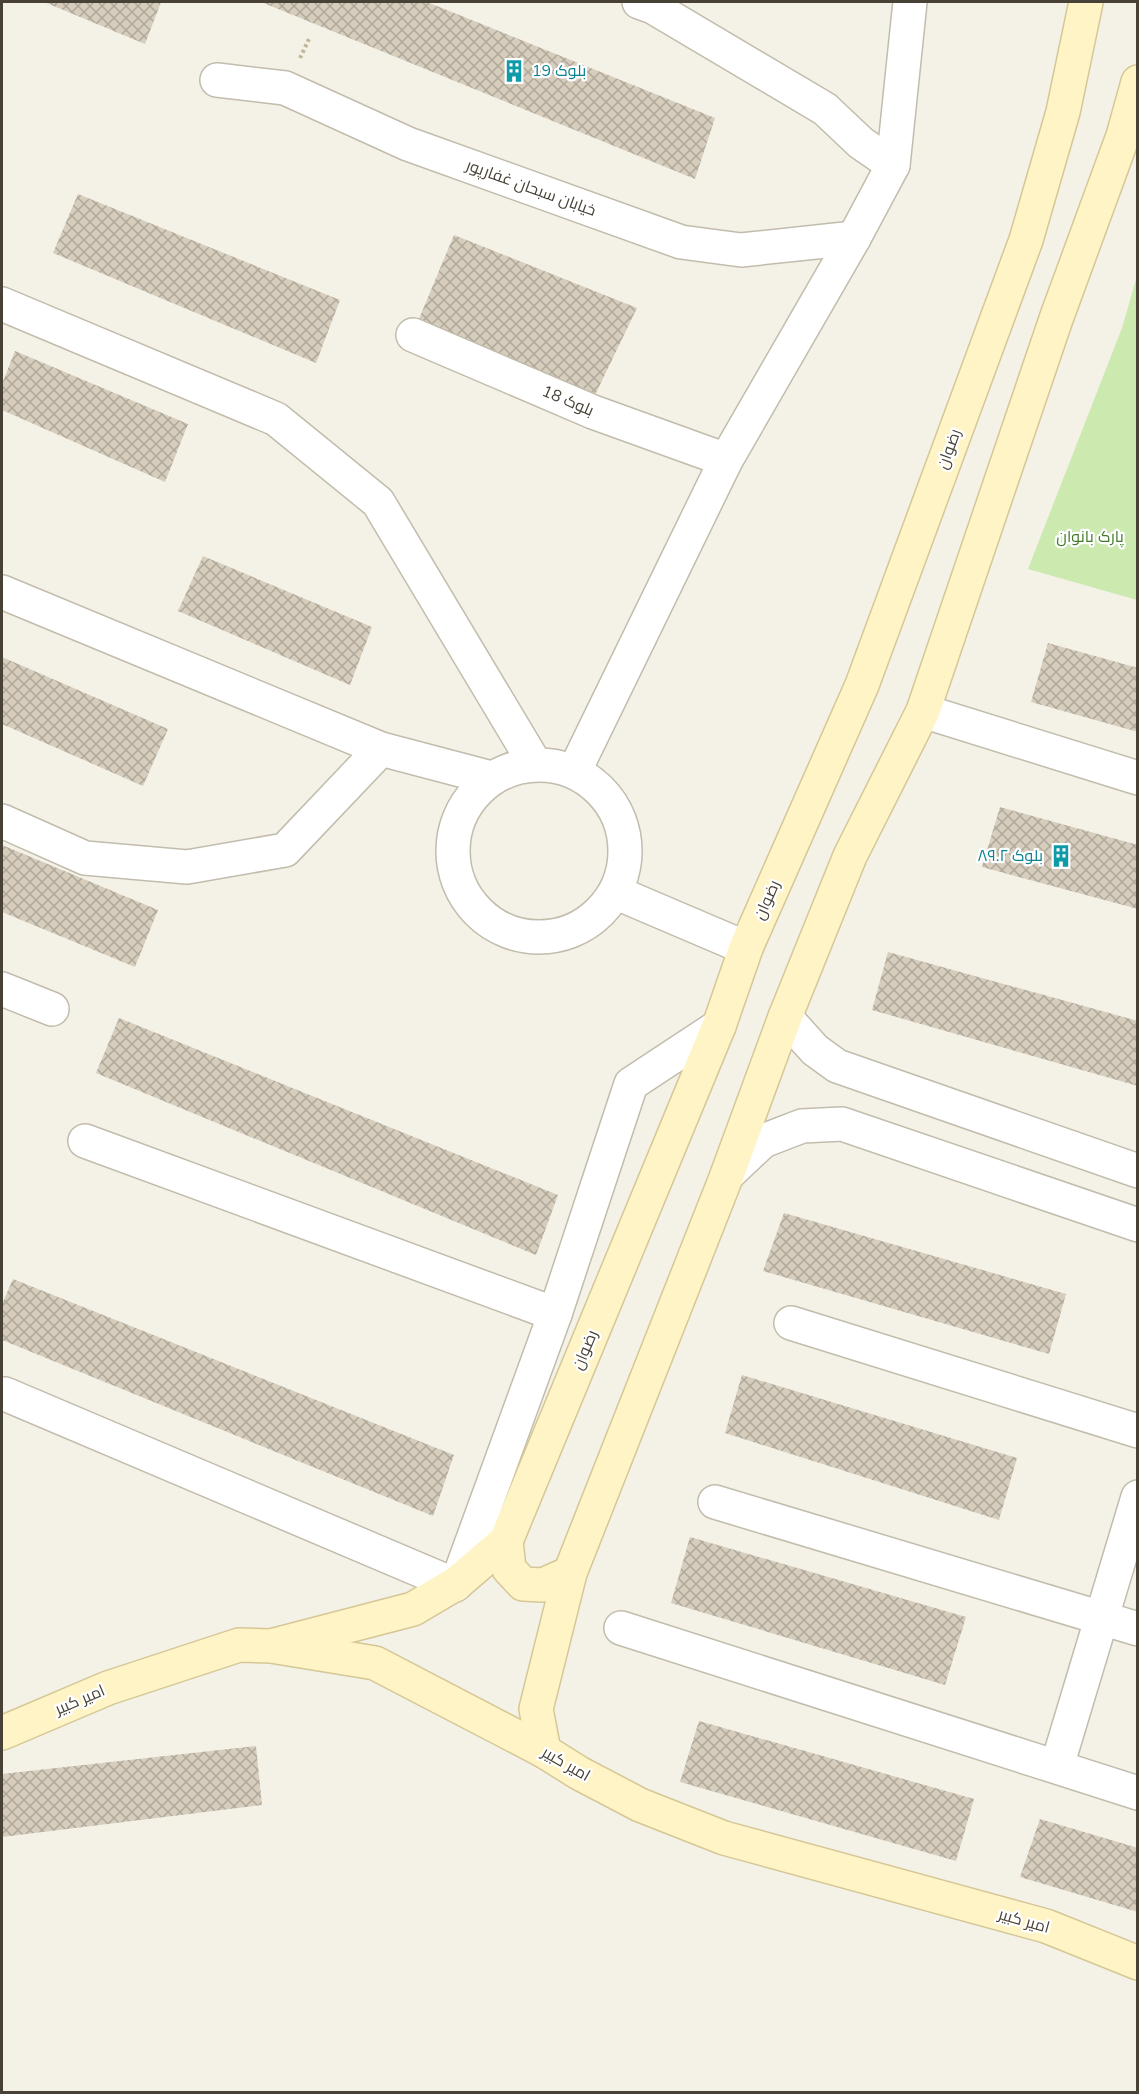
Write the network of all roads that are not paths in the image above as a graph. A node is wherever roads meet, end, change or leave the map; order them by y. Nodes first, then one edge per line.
1 (639, 2) edge
2 (910, 2) edge
3 (1086, 2) edge
4 (217, 80) dead end
5 (1137, 82) edge
6 (893, 165) junction
7 (854, 238) junction
8 (2, 304) edge
9 (413, 335) dead end
10 (726, 460) junction
11 (2, 592) edge
12 (922, 711) junction
13 (381, 749) junction
14 (535, 764) junction
15 (574, 772) junction
16 (491, 778) junction
17 (1137, 778) edge
18 (2, 821) edge
19 (617, 893) junction
20 (746, 948) junction
21 (2, 989) edge
22 (52, 1009) dead end
23 (785, 1017) junction
24 (719, 1026) junction
25 (85, 1141) dead end
26 (1137, 1171) edge
27 (727, 1174) junction
28 (1137, 1225) edge
29 (555, 1314) junction
30 (791, 1323) dead end
31 (5, 1394) dead end
32 (1137, 1431) edge
33 (1137, 1497) edge
34 (715, 1502) dead end
35 (506, 1540) junction
36 (570, 1573) junction
37 (456, 1584) junction
38 (1102, 1618) junction
39 (621, 1628) dead end
40 (1137, 1629) edge
41 (271, 1646) junction
42 (2, 1733) edge
43 (544, 1751) junction
44 (1057, 1766) junction
45 (1137, 1793) edge
46 (1137, 1963) edge

1 - 6 street
2 - 6 street
3 - 20 main road, رضوان
4 - 7 street, خیابان سبحان غفارپور
5 - 12 main road
6 - 7 street
7 - 10 street
8 - 14 street
9 - 10 street, بلوک 18
10 - 15 street
11 - 13 street
12 - 17 street
12 - 23 main road
13 - 16 street
13 - 18 street
14 - 15 street
14 - 16 street
15 - 19 street
16 - 19 street
19 - 20 street
20 - 24 main road, رضوان
21 - 22 street
23 - 26 street
23 - 27 main road
24 - 29 street
24 - 35 main road, رضوان
25 - 29 street
27 - 28 street
27 - 36 main road
29 - 37 street
30 - 32 street
31 - 37 street
33 - 38 street
34 - 38 street
35 - 36 main road
35 - 37 main road, رضوان
36 - 43 main road
37 - 41 main road, رضوان
38 - 40 street
38 - 44 street
39 - 44 street
41 - 42 main road, امیر کبیر
41 - 43 main road, امیر کبیر
43 - 46 main road, امیر کبیر
44 - 45 street

